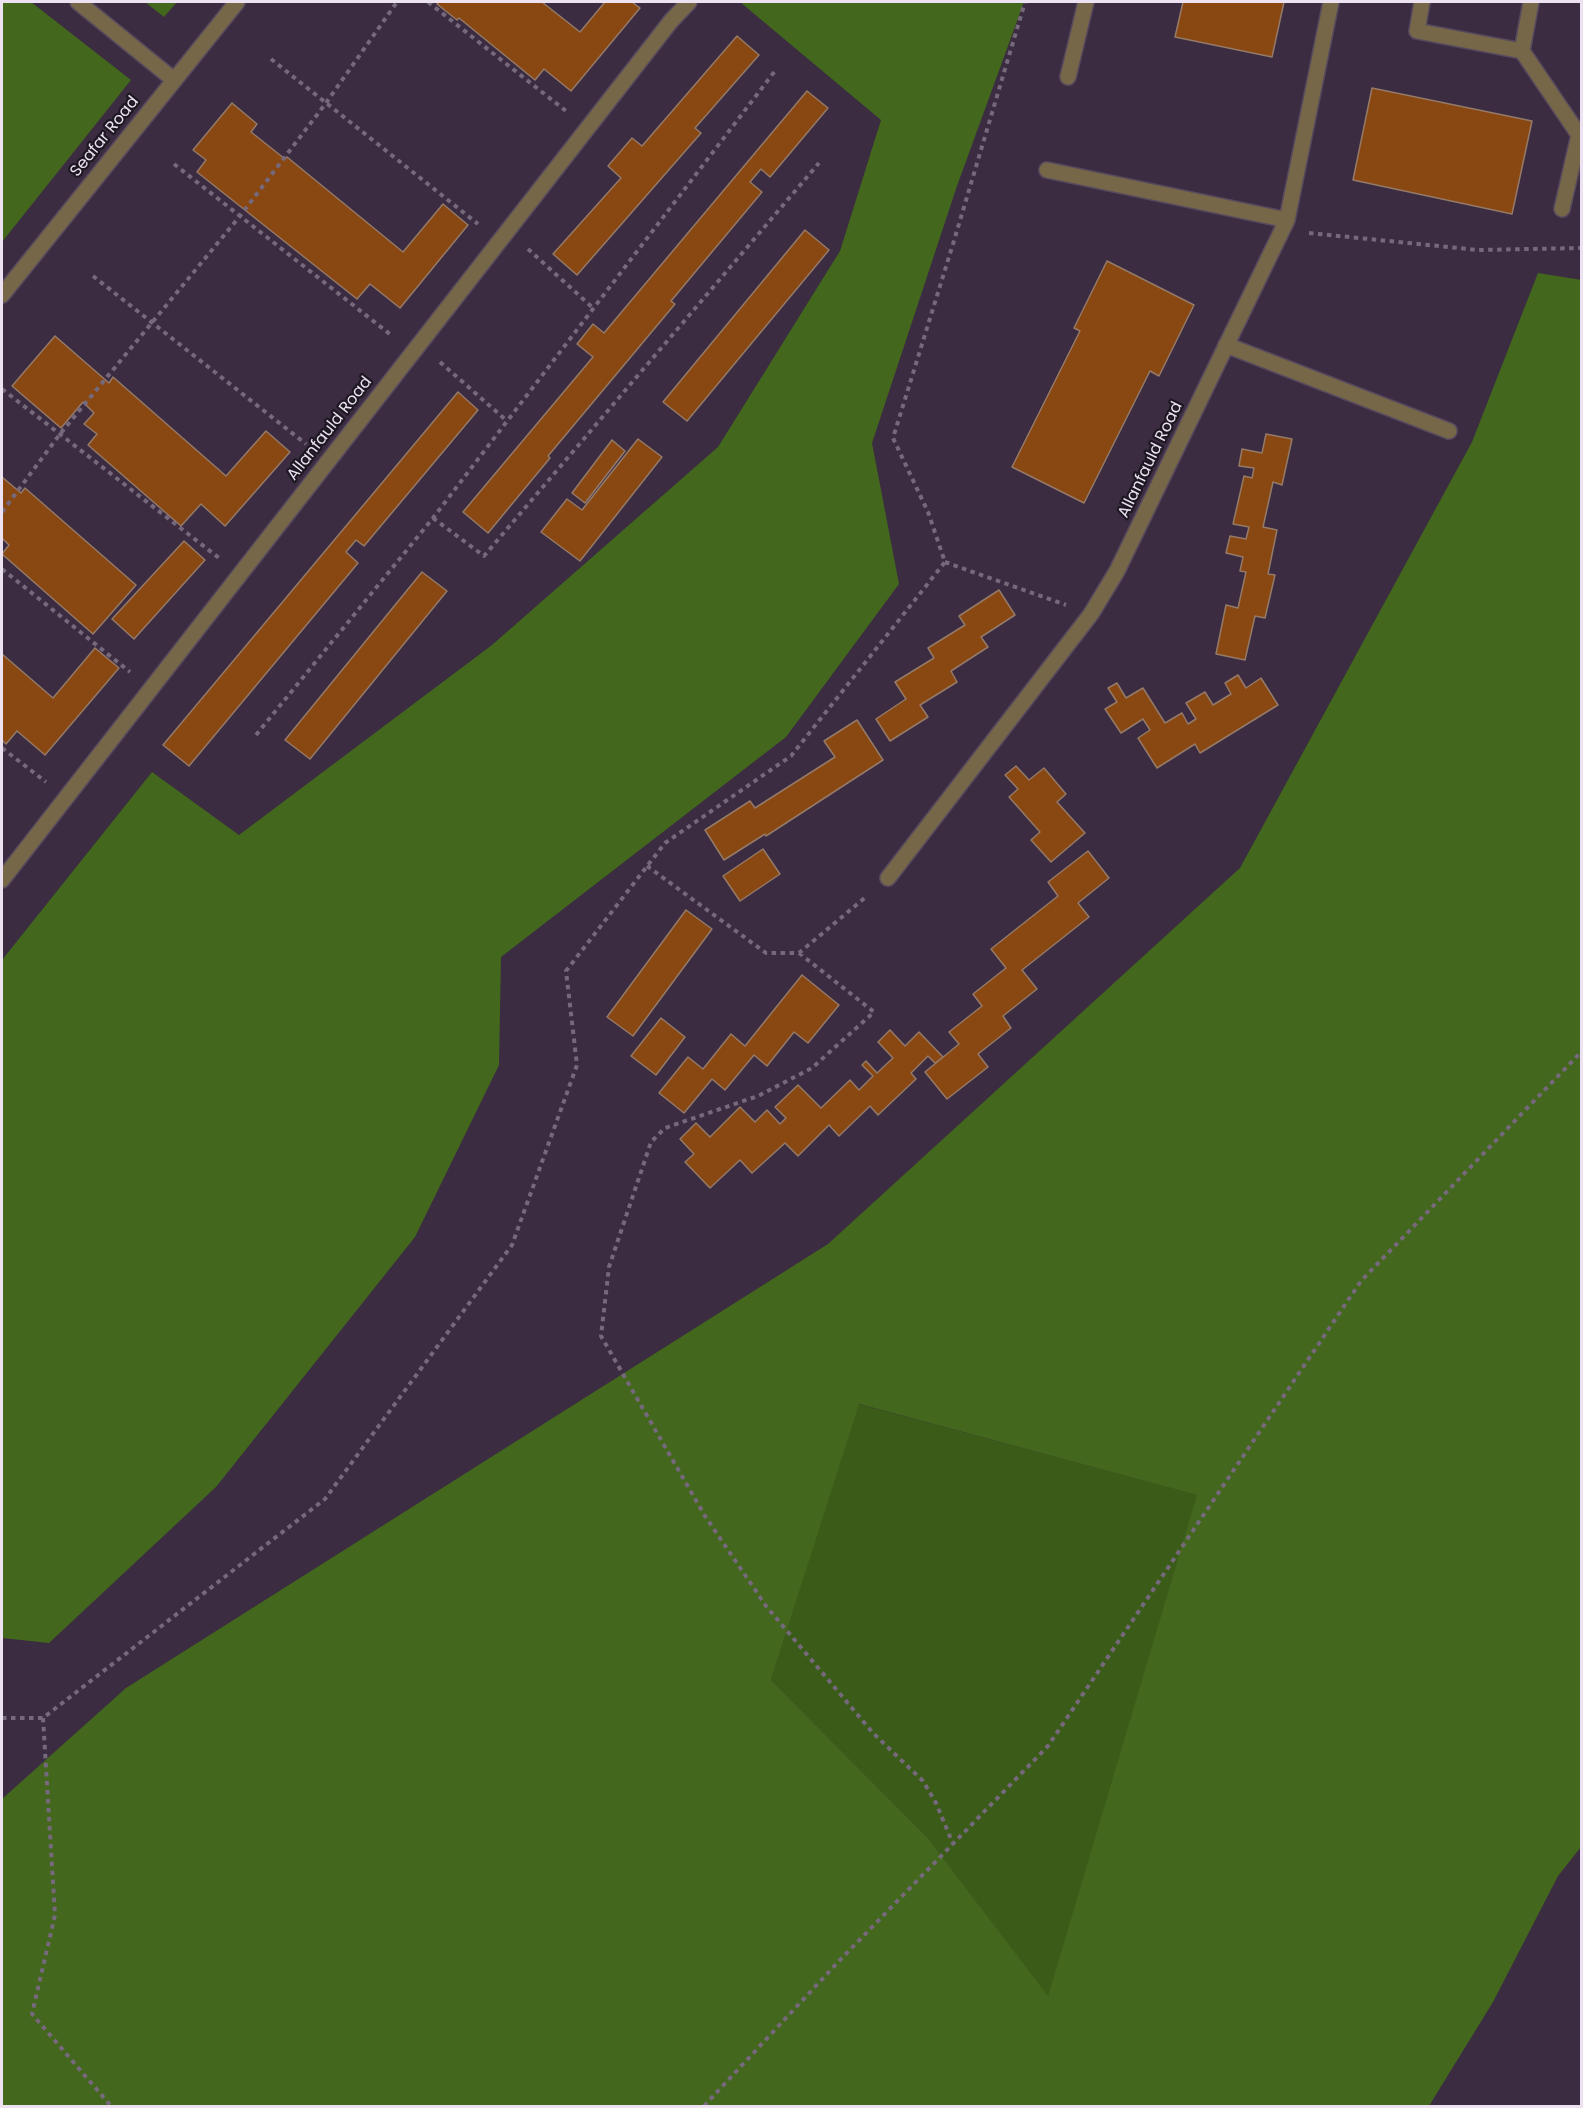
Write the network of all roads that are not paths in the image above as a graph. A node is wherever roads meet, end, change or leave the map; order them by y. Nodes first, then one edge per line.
1 (78, 2) edge
2 (237, 2) edge
3 (689, 2) edge
4 (1086, 2) edge
5 (1331, 2) edge
6 (1422, 2) edge
7 (1531, 2) edge
8 (1522, 51) junction
9 (1068, 77) dead end
10 (174, 80) junction
11 (1047, 170) dead end
12 (1562, 209) dead end
13 (1284, 225) junction
14 (2, 295) edge
15 (1226, 345) junction
16 (1449, 431) dead end
17 (888, 878) road end
18 (2, 880) edge

1 - 10 street
2 - 10 street, Seafar Road
3 - 18 street, Allanfauld Road
4 - 9 street
5 - 13 street, Allanfauld Road
6 - 8 street
7 - 8 street
8 - 12 street
10 - 14 street, Seafar Road
11 - 13 street
13 - 15 street, Allanfauld Road
15 - 16 street
15 - 17 street, Allanfauld Road

